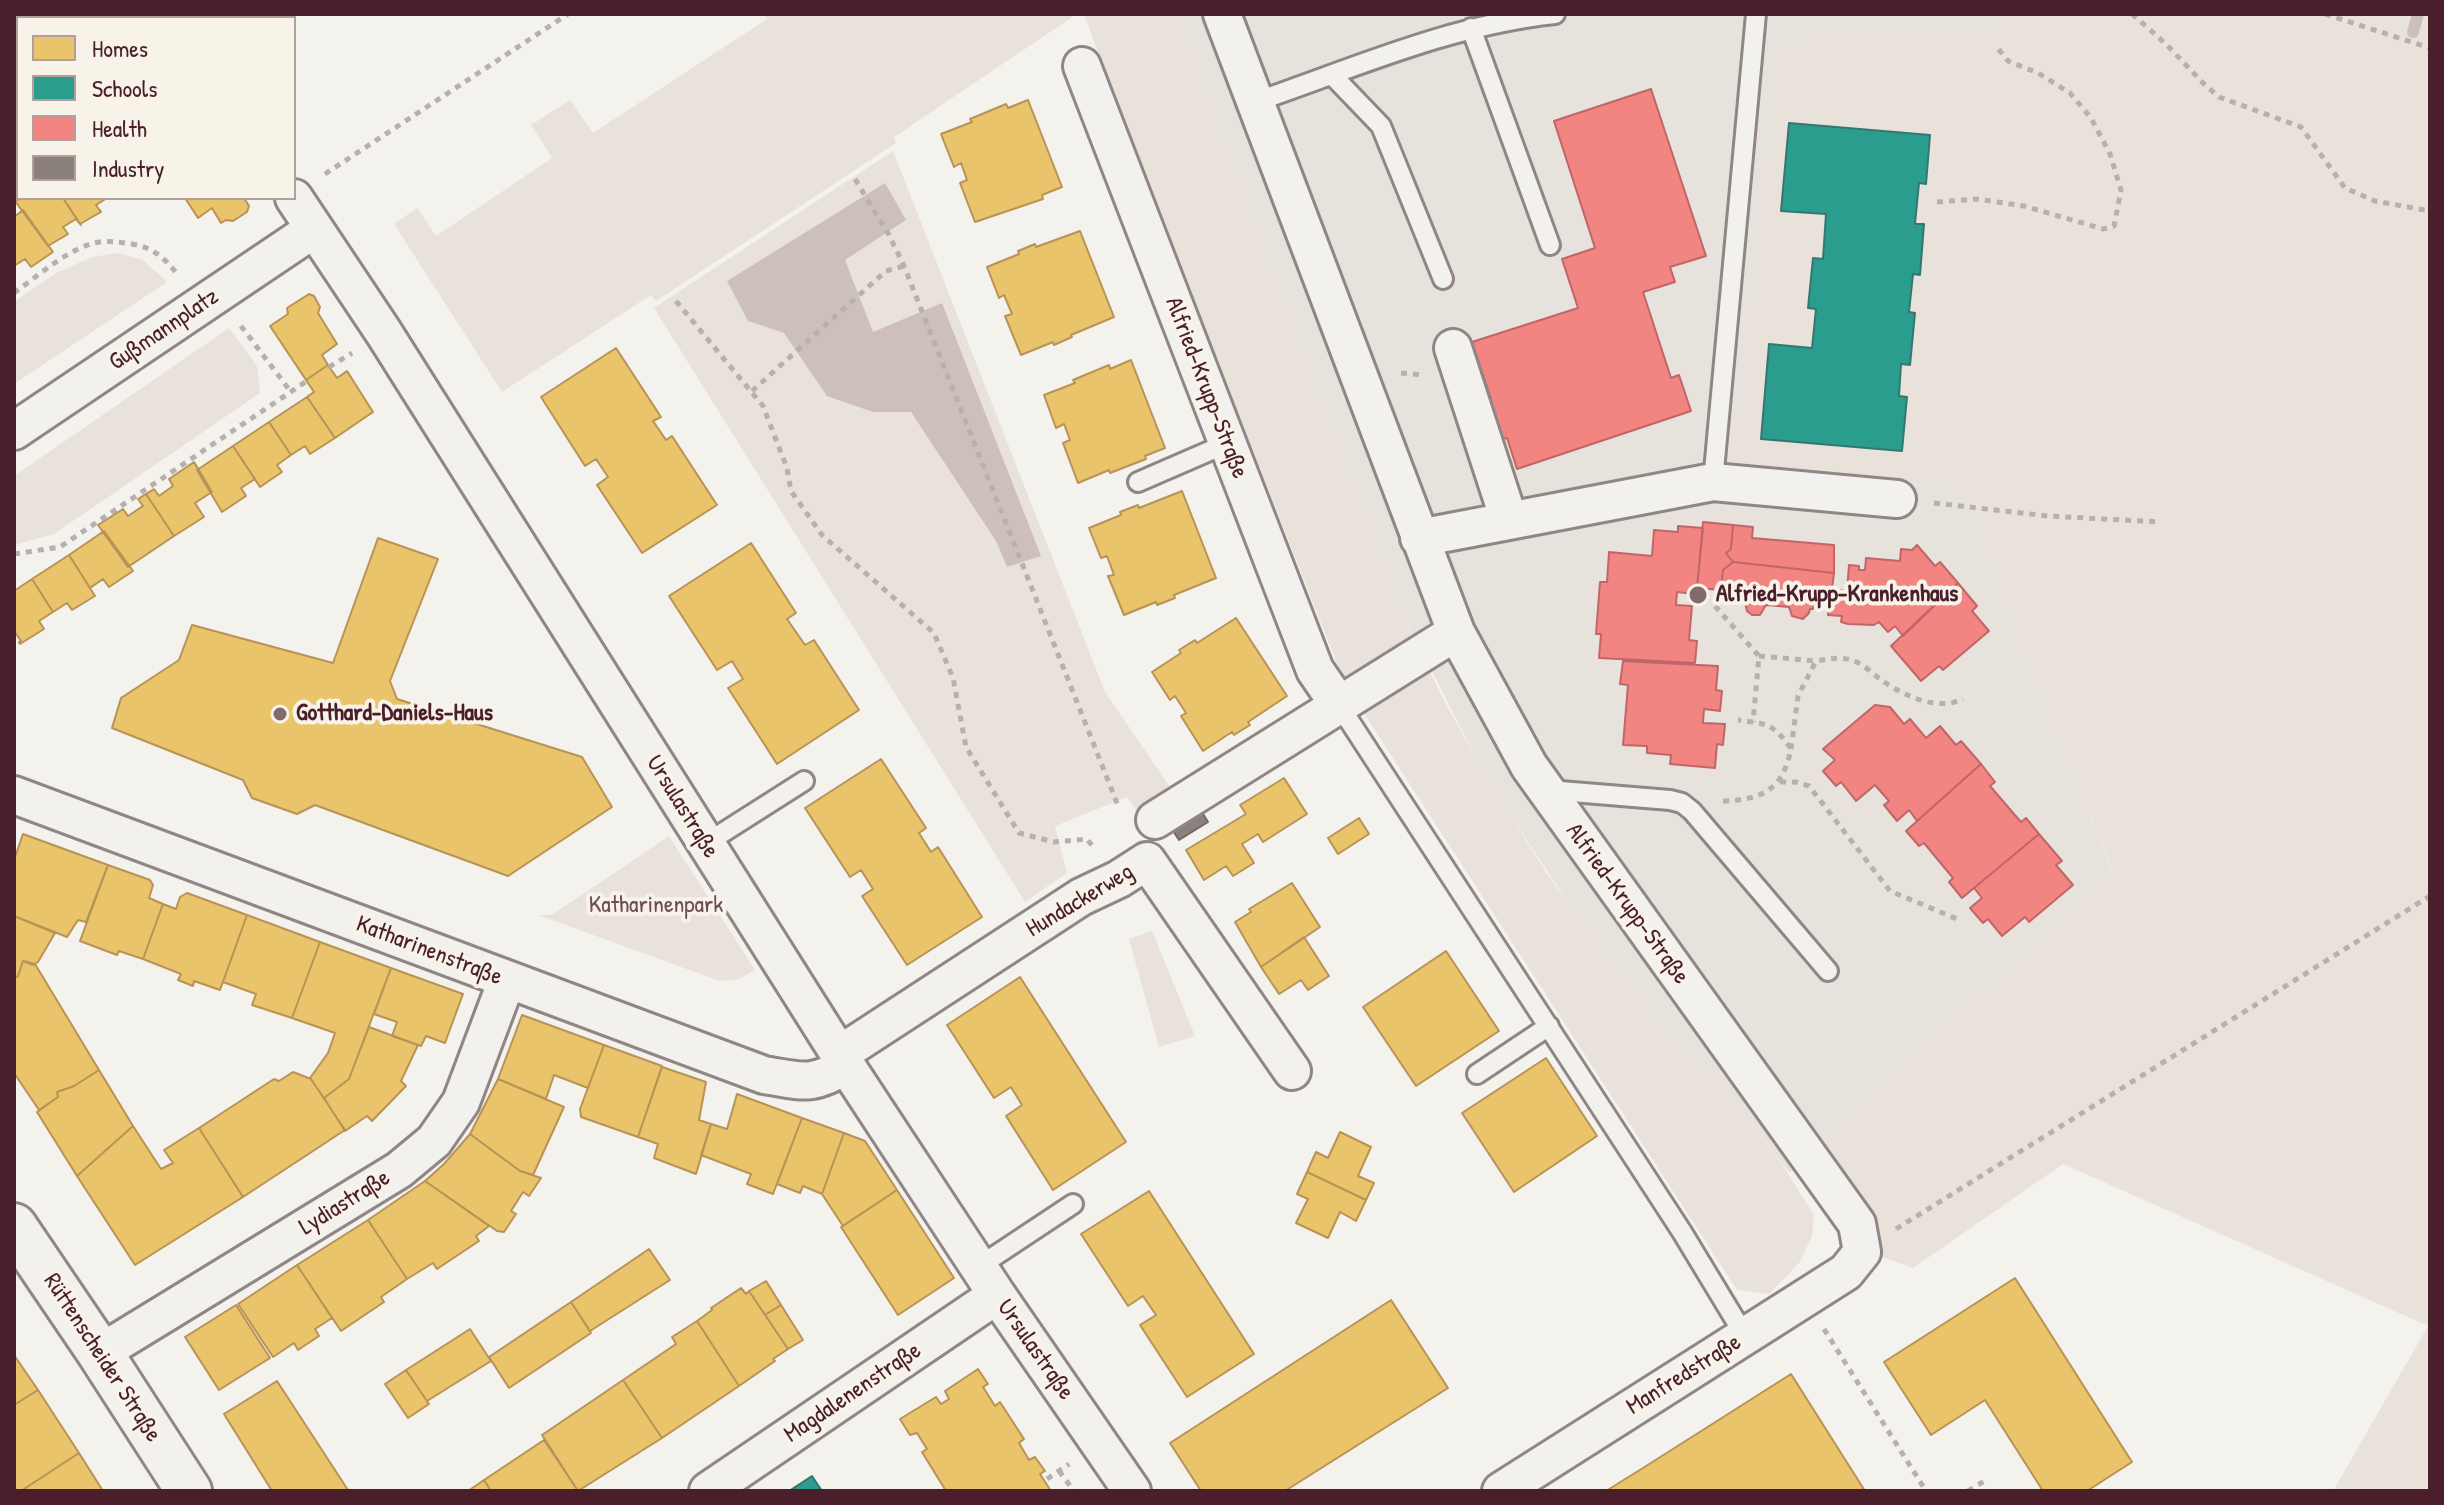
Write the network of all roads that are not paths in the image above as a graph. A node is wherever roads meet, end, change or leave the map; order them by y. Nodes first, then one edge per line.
1 (1222, 14) edge
2 (1555, 14) edge
3 (1756, 14) edge
4 (1471, 28) junction
5 (1082, 66) dead end
6 (1332, 75) junction
7 (1255, 102) junction
8 (305, 189) edge
9 (314, 229) junction
10 (1550, 245) dead end
11 (1443, 279) dead end
12 (1453, 348) dead end
13 (14, 431) edge
14 (1228, 443) junction
15 (1138, 482) dead end
16 (1713, 482) junction
17 (1897, 499) road end
18 (1509, 520) junction
19 (1419, 538) junction
20 (1456, 632) junction
21 (1339, 705) junction
22 (804, 781) dead end
23 (1546, 790) junction
24 (14, 795) edge
25 (1139, 818) road end
26 (705, 844) junction
27 (1828, 971) dead end
28 (507, 980) junction
29 (1549, 1026) junction
30 (843, 1059) junction
31 (1292, 1071) dead end
32 (1477, 1074) dead end
33 (1073, 1204) dead end
34 (14, 1226) edge
35 (1862, 1252) joint
36 (988, 1281) junction
37 (1745, 1336) junction
38 (100, 1353) junction
39 (189, 1491) edge
40 (708, 1491) edge
41 (1132, 1491) edge
42 (1501, 1491) edge

1 - 7 street, Alfried-Krupp-Straße
2 - 4 lane
3 - 16 lane
4 - 6 lane
4 - 10 lane
5 - 14 street, Alfried-Krupp-Straße
6 - 7 lane
6 - 11 lane
7 - 19 street, Alfried-Krupp-Straße
8 - 9 street, Ursulastraße
9 - 13 street, Gußmannplatz
9 - 26 street, Ursulastraße
12 - 18 street
14 - 15 lane
14 - 21 street, Alfried-Krupp-Straße
16 - 17 street
16 - 18 street
18 - 19 street
19 - 20 street, Alfried-Krupp-Straße
20 - 21 street
20 - 23 street, Alfried-Krupp-Straße
21 - 25 street
21 - 29 lane
22 - 26 lane
23 - 27 lane
23 - 35 street, Alfried-Krupp-Straße
24 - 28 street, Katharinenstraße
26 - 30 street, Ursulastraße
28 - 30 street, Katharinenstraße
28 - 38 street, Lydiastraße
29 - 32 lane
29 - 37 lane
30 - 31 street, Hundackerweg
30 - 36 street, Ursulastraße
33 - 36 lane
34 - 38 street, Rüttenscheider Straße
35 - 37 street, Manfredstraße
36 - 40 street, Magdalenenstraße
36 - 41 street, Ursulastraße
37 - 42 street, Manfredstraße
38 - 39 street, Rüttenscheider Straße

